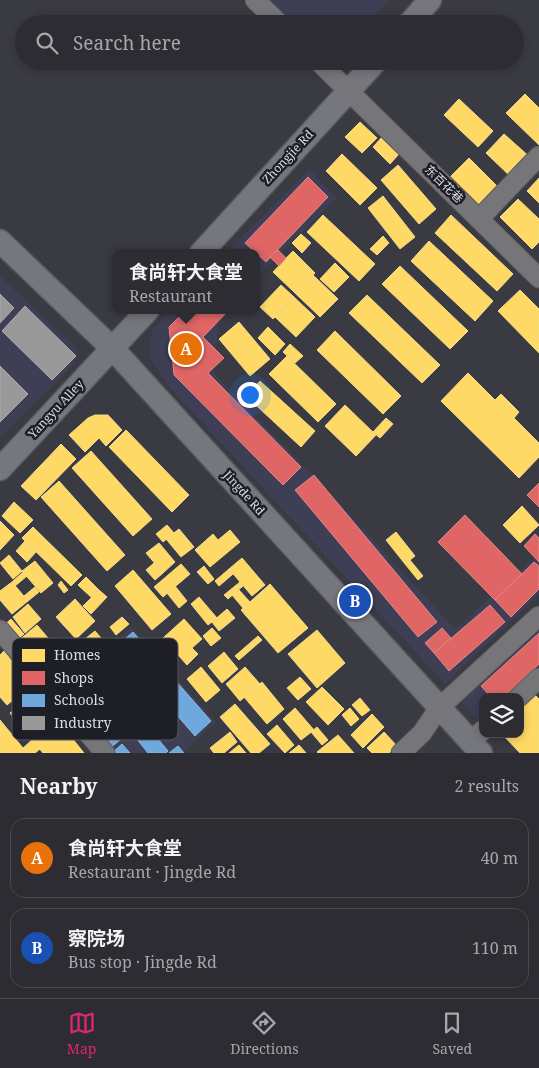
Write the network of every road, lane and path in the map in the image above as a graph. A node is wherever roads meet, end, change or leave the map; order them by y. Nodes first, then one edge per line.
1 (255, 0) edge
2 (430, 0) edge
3 (271, 15) edge
4 (417, 15) edge
5 (327, 70) edge
6 (368, 70) edge
7 (349, 91) junction
8 (539, 156) edge
9 (479, 219) junction
10 (0, 241) edge
11 (205, 249) edge
12 (539, 278) edge
13 (144, 314) edge
14 (113, 349) junction
15 (0, 469) edge
16 (539, 616) edge
17 (0, 630) edge
18 (12, 644) edge
19 (539, 678) edge
20 (523, 693) edge
21 (439, 708) junction
22 (94, 740) edge
23 (478, 741) edge
24 (105, 753) edge
25 (401, 753) edge

1 - 3 street
2 - 4 main road
5 - 7 street, 东百花巷
6 - 7 main road, Zhongjie Rd
7 - 9 street, 东百花巷
7 - 11 main road, Zhongjie Rd
8 - 9 street
9 - 12 street, 东百花巷
10 - 14 main road, Jingde Rd
13 - 14 main road
14 - 15 main road, Yangyu Alley
14 - 21 main road, Jingde Rd
16 - 21 street
17 - 18 street
19 - 20 street
21 - 23 main road, Jingde Rd
21 - 25 street
22 - 24 street

